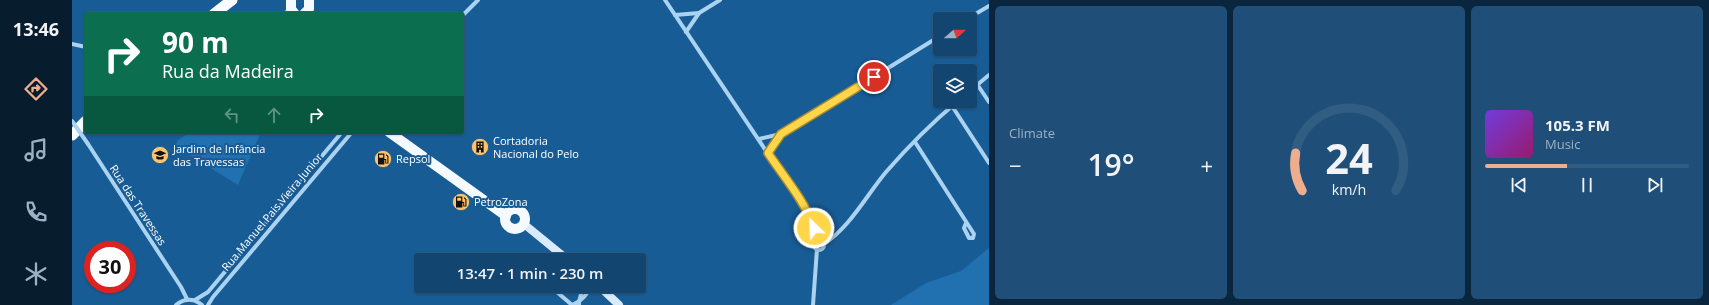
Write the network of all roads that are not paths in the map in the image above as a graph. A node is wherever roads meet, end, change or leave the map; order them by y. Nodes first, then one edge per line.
1 (224, 0) edge
2 (232, 0) edge
3 (478, 0) edge
4 (665, 0) edge
5 (720, 0) edge
6 (989, 6) edge
7 (209, 12) edge
8 (217, 12) edge
9 (699, 13) junction
10 (977, 13) edge
11 (464, 14) edge
12 (675, 15) junction
13 (686, 32) junction
14 (933, 40) edge
15 (72, 44) edge
16 (84, 47) edge
17 (989, 75) edge
18 (977, 84) joint
19 (989, 102) edge
20 (950, 108) edge
21 (953, 108) edge
22 (84, 114) edge
23 (72, 121) edge
24 (84, 123) edge
25 (72, 124) edge
26 (340, 134) edge
27 (350, 134) edge
28 (392, 134) edge
29 (402, 134) edge
30 (781, 134) junction
31 (72, 135) edge
32 (759, 139) junction
33 (915, 142) junction
34 (768, 153) junction
35 (989, 163) edge
36 (508, 214) junction
37 (966, 223) dead end
38 (524, 224) junction
39 (817, 240) junction
40 (824, 244) junction
41 (817, 249) junction
42 (559, 253) edge
43 (558, 293) edge
44 (581, 293) edge
45 (588, 293) edge
46 (607, 293) edge
47 (186, 299) junction
48 (195, 300) junction
49 (579, 304) edge
50 (176, 305) edge
51 (202, 305) edge
52 (208, 305) edge
53 (572, 305) edge
54 (620, 305) edge
55 (813, 305) edge

1 - 7 highway
2 - 8 highway
3 - 11 street
4 - 12 street
5 - 9 street
6 - 10 street
9 - 12 street
9 - 13 street
12 - 13 street
13 - 32 street
14 - 30 street
15 - 16 street
17 - 18 street
18 - 19 street
20 - 33 street
21 - 35 street
22 - 25 highway
23 - 47 street, Rua das Travessas, bridge
24 - 31 highway
26 - 48 street, Rua Manuel Pais Vieira Junior
27 - 52 street, Rua Manuel Pais Vieira Junior
28 - 36 main road
29 - 36 main road
30 - 32 street
30 - 34 street
32 - 34 street
33 - 37 street
33 - 40 street
34 - 39 street
36 - 38 main road
36 - 38 main road
38 - 42 main road
39 - 40 street
39 - 41 street
40 - 41 street
41 - 55 street
43 - 53 street
44 - 49 street
45 - 49 street
46 - 54 main road
47 - 48 street
47 - 50 street
48 - 51 street
49 - 53 street

